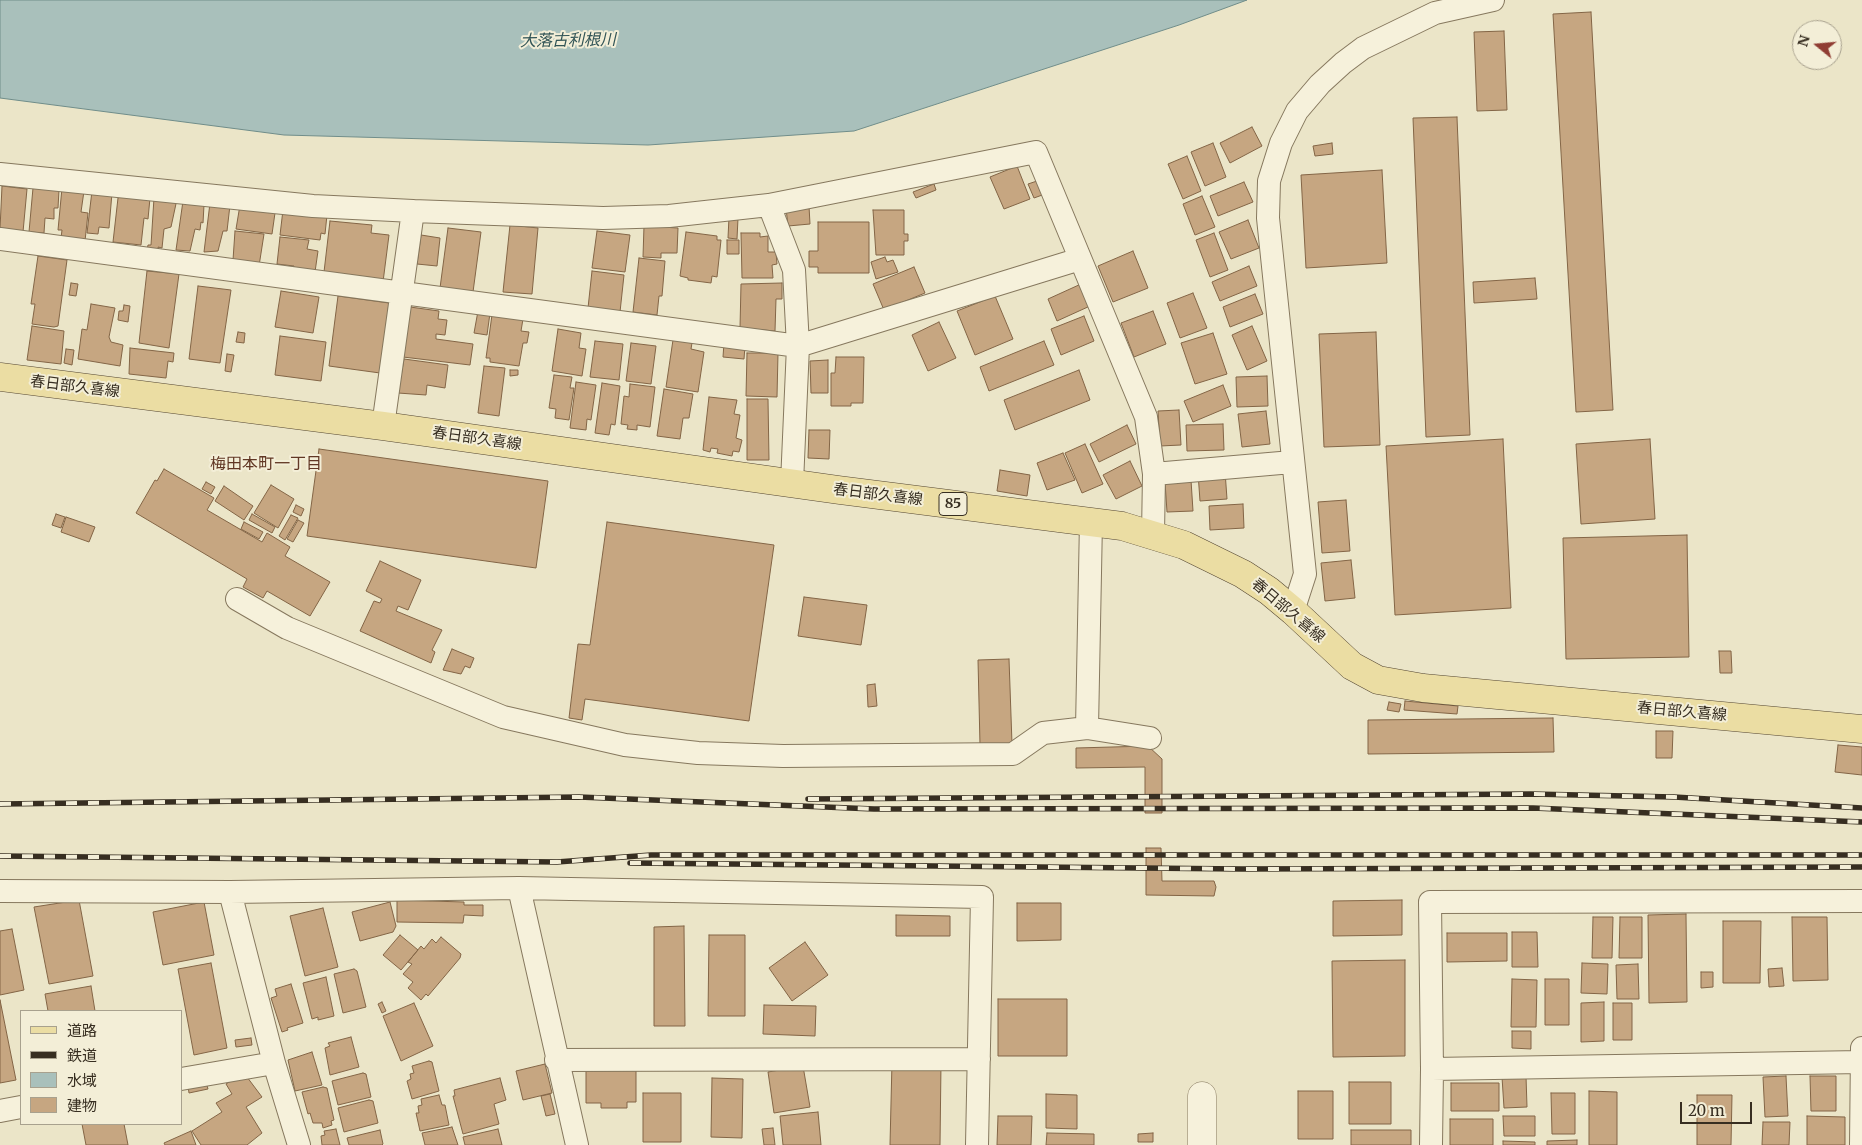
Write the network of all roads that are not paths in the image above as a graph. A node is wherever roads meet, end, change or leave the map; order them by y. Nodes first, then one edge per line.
1 (1493, 0) edge
2 (0, 174) edge
3 (768, 205) junction
4 (413, 211) junction
5 (0, 238) edge
6 (1080, 259) junction
7 (402, 293) junction
8 (798, 346) junction
9 (0, 377) edge
10 (383, 426) junction
11 (1292, 462) junction
12 (1154, 474) junction
13 (792, 483) junction
14 (1091, 521) junction
15 (1153, 534) junction
16 (237, 599) dead end
17 (1293, 610) junction
18 (1087, 728) junction
19 (1862, 729) edge
20 (1150, 738) dead end
21 (519, 888) junction
22 (0, 891) edge
23 (230, 892) junction
24 (1862, 901) edge
25 (1862, 1047) edge
26 (980, 1059) junction
27 (556, 1060) junction
28 (1862, 1062) edge
29 (274, 1063) junction
30 (1432, 1069) junction
31 (182, 1079) edge
32 (1202, 1096) dead end
33 (20, 1108) edge
34 (0, 1111) edge
35 (299, 1145) edge
36 (577, 1145) edge
37 (977, 1145) edge
38 (1202, 1145) edge
39 (1431, 1145) edge
40 (1861, 1145) edge

1 - 11 street
2 - 4 street
3 - 4 street
3 - 6 street
3 - 8 street
4 - 7 street
5 - 7 street
6 - 8 street
6 - 12 street
7 - 8 street
7 - 10 street
8 - 13 street
9 - 10 main road, 春日部久喜線 / 85
10 - 13 main road, 春日部久喜線 / 85
11 - 12 street
11 - 17 street
12 - 15 street
13 - 14 main road, 春日部久喜線 / 85
14 - 15 main road, 春日部久喜線 / 85
14 - 18 street
15 - 17 main road, 春日部久喜線 / 85
16 - 18 street
17 - 19 main road, 春日部久喜線 / 85
18 - 20 street
21 - 23 street
21 - 26 street
21 - 27 street
22 - 23 street
23 - 29 street
24 - 30 street
25 - 28 street
26 - 27 street
26 - 37 street
27 - 36 street
28 - 30 street
28 - 40 street
29 - 31 street
29 - 35 street
30 - 39 street
32 - 38 street
33 - 34 street

